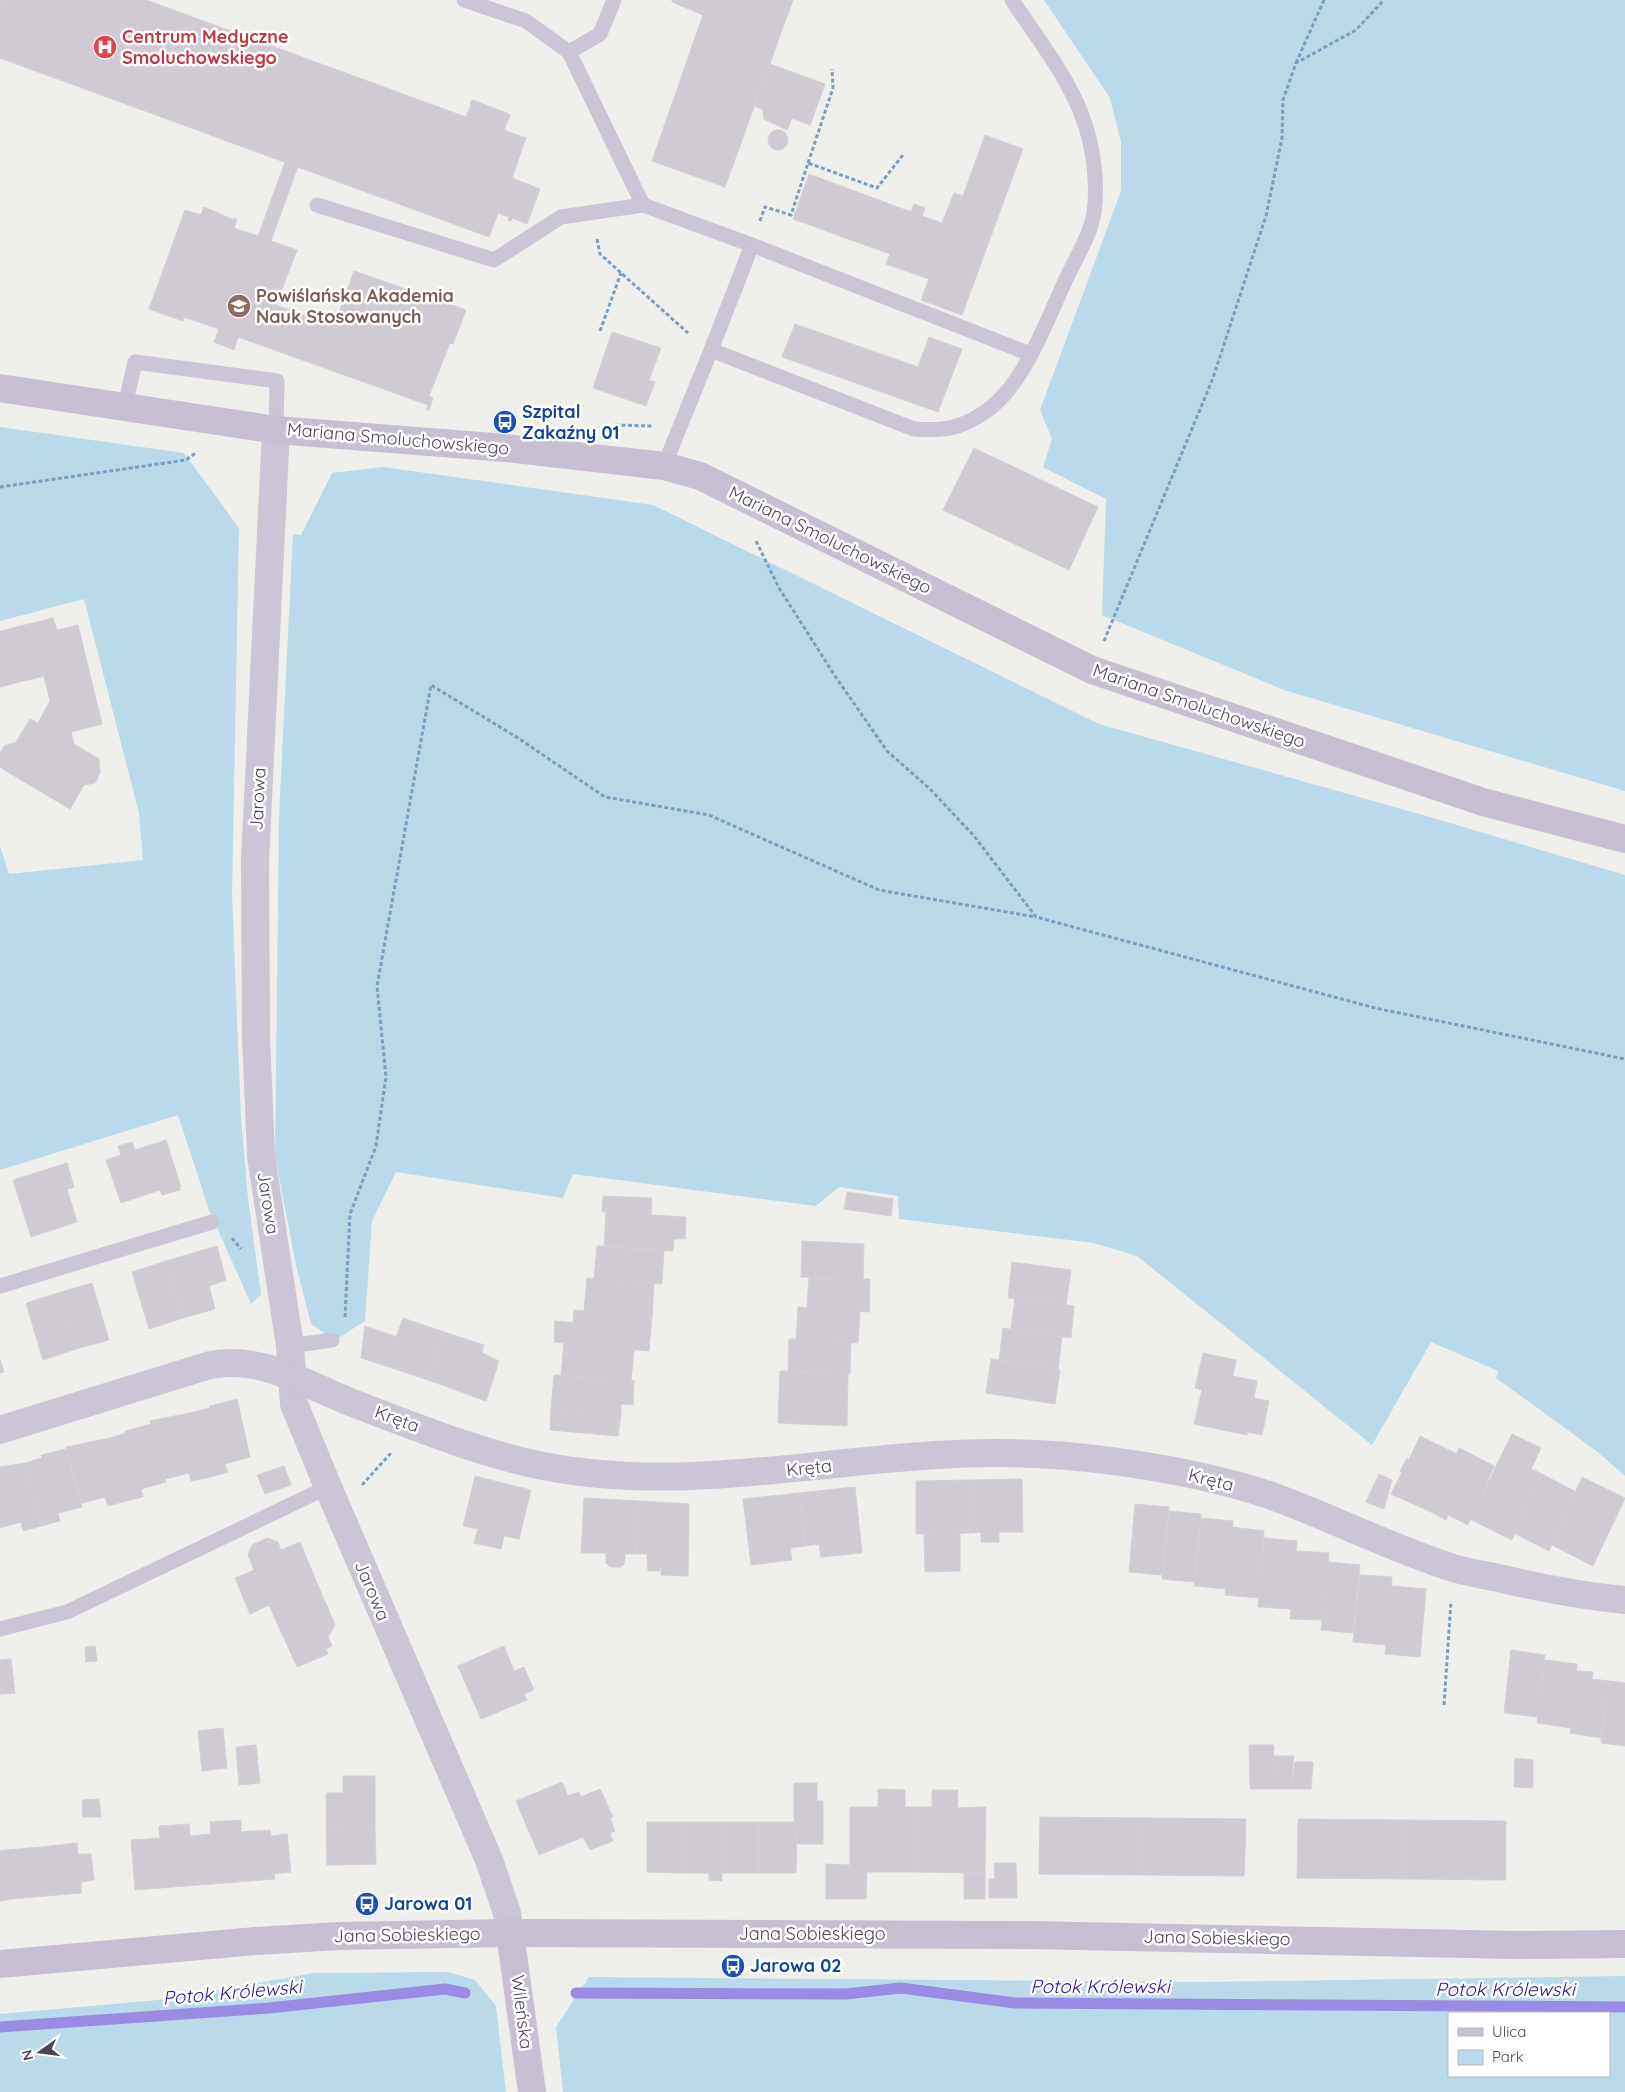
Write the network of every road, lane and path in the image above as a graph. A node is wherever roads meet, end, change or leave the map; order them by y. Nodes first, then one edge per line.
1 (464, 0) edge
2 (614, 0) edge
3 (1012, 0) edge
4 (1324, 0) edge
5 (1384, 0) edge
6 (569, 52) junction
7 (1296, 63) junction
8 (832, 69) dead end
9 (903, 155) dead end
10 (808, 163) junction
11 (317, 205) dead end
12 (643, 205) junction
13 (765, 207) dead end
14 (592, 214) junction
15 (752, 245) junction
16 (621, 273) junction
17 (600, 331) dead end
18 (711, 350) junction
19 (1030, 354) junction
20 (0, 388) edge
21 (125, 406) junction
22 (276, 430) junction
23 (198, 450) dead end
24 (664, 466) junction
25 (0, 487) edge
26 (742, 498) junction
27 (1092, 670) junction
28 (1625, 839) edge
29 (1036, 917) junction
30 (1625, 1059) edge
31 (212, 1222) joint
32 (244, 1251) dead end
33 (0, 1286) edge
34 (332, 1340) joint
35 (290, 1346) junction
36 (291, 1377) junction
37 (0, 1430) edge
38 (398, 1446) dead end
39 (328, 1487) junction
40 (358, 1489) dead end
41 (1453, 1568) junction
42 (1625, 1600) edge
43 (0, 1628) edge
44 (1444, 1705) dead end
45 (510, 1932) junction
46 (1625, 1944) edge
47 (0, 1964) edge
48 (532, 2092) edge

1 - 6 lane
2 - 6 lane
3 - 19 lane
4 - 7 path
5 - 7 path
6 - 12 lane
7 - 27 path
8 - 10 path
9 - 10 path
10 - 13 path
11 - 14 lane
12 - 14 lane
12 - 15 lane
14 - 16 path
15 - 18 lane
15 - 19 lane
16 - 17 path
16 - 18 path
18 - 19 lane
18 - 24 lane
20 - 21 street, Mariana Smoluchowskiego
21 - 22 street, Mariana Smoluchowskiego
21 - 22 lane
22 - 24 street, Mariana Smoluchowskiego
22 - 35 street, Jarowa
23 - 25 path
24 - 26 street, Mariana Smoluchowskiego
26 - 27 street, Mariana Smoluchowskiego
26 - 29 path
27 - 28 street, Mariana Smoluchowskiego
29 - 30 path
29 - 34 path
31 - 32 path
31 - 33 lane
34 - 35 lane
35 - 36 street, Jarowa
36 - 37 street, Kręta
36 - 39 street, Jarowa
36 - 41 street, Kręta
38 - 40 path
39 - 43 lane
39 - 45 street, Jarowa
41 - 42 street, Kręta
41 - 44 path
45 - 46 street, Jana Sobieskiego
45 - 47 street, Jana Sobieskiego
45 - 48 street, Wileńska

